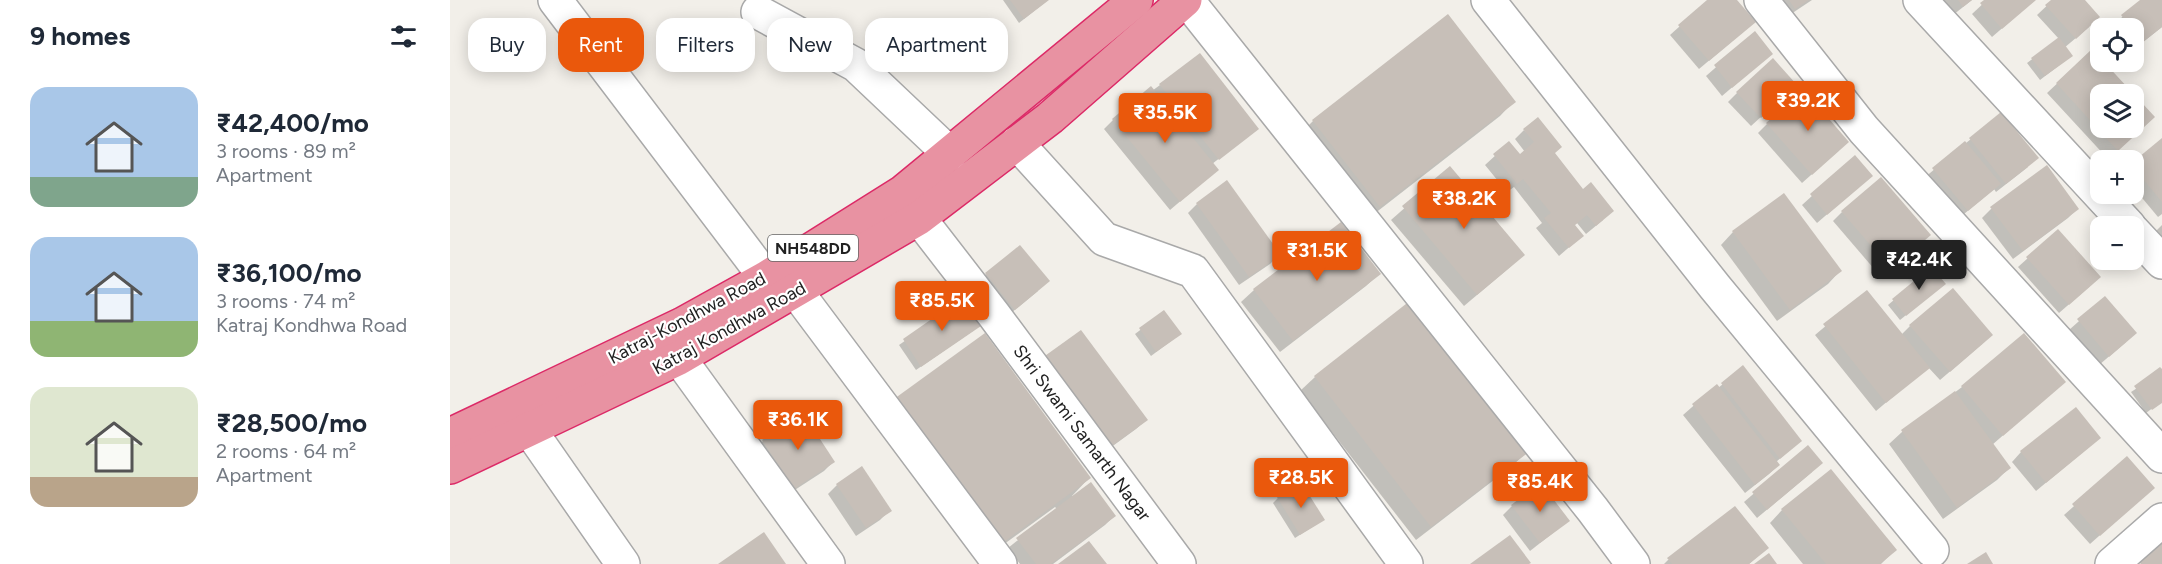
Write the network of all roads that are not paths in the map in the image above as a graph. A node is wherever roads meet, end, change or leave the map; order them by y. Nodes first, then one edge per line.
1 (555, 0) edge
2 (1186, 0) edge
3 (1488, 0) edge
4 (1761, 0) edge
5 (1920, 0) edge
6 (1124, 4) edge
7 (758, 12) dead end
8 (1141, 38) junction
9 (1017, 143) junction
10 (950, 153) junction
11 (2120, 216) edge
12 (919, 218) junction
13 (2144, 243) edge
14 (2162, 262) edge
15 (766, 278) junction
16 (796, 291) junction
17 (679, 358) junction
18 (529, 429) junction
19 (450, 435) edge
20 (2162, 456) edge
21 (450, 467) edge
22 (2162, 520) edge
23 (1932, 550) dead end
24 (624, 564) edge
25 (828, 564) edge
26 (1000, 564) edge
27 (1179, 564) edge
28 (1406, 564) edge
29 (1633, 564) edge
30 (2112, 564) edge

1 - 15 street
2 - 8 highway, Katraj Kondhwa Road / NH548DD
2 - 29 street
3 - 23 street
4 - 20 street
5 - 11 street
6 - 8 street
6 - 10 highway, Katraj-Kondhwa Road / NH548DD
7 - 10 street
8 - 9 highway, Katraj Kondhwa Road / NH548DD
9 - 12 highway, Katraj Kondhwa Road / NH548DD
9 - 28 street
10 - 15 highway, Katraj-Kondhwa Road / NH548DD
12 - 16 highway, Katraj Kondhwa Road / NH548DD
12 - 27 street, Shri Swami Samarth Nagar
13 - 14 street
15 - 19 highway, Katraj-Kondhwa Road / NH548DD
16 - 17 highway, Katraj Kondhwa Road / NH548DD
16 - 26 street
17 - 18 highway, Katraj Kondhwa Road / NH548DD
17 - 25 street
18 - 21 highway, Katraj Kondhwa Road / NH548DD
18 - 24 street
22 - 30 street

